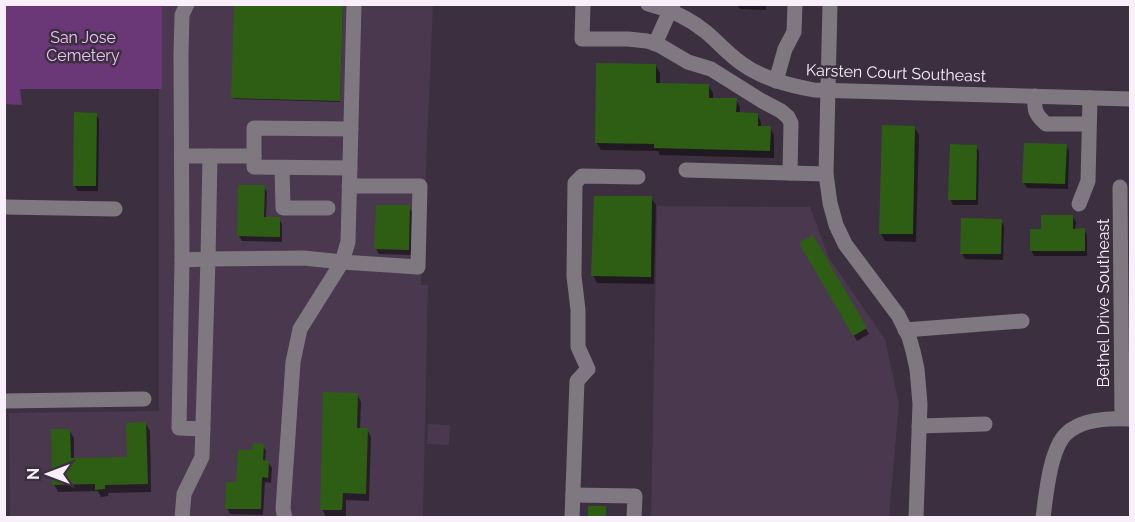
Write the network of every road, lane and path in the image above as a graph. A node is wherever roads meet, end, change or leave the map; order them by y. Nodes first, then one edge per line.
1 (187, 4) edge
2 (354, 4) edge
3 (583, 4) edge
4 (648, 4) edge
5 (795, 4) edge
6 (830, 4) edge
7 (672, 8) edge
8 (656, 44) junction
9 (776, 81) junction
10 (828, 91) junction
11 (1035, 96) junction
12 (1090, 98) junction
13 (1131, 99) edge
14 (1089, 124) junction
15 (351, 129) junction
16 (182, 156) junction
17 (210, 156) junction
18 (254, 156) junction
19 (282, 168) junction
20 (350, 168) junction
21 (686, 170) dead end
22 (790, 173) junction
23 (826, 174) junction
24 (638, 177) dead end
25 (349, 186) junction
26 (1120, 188) dead end
27 (1079, 204) dead end
28 (4, 207) edge
29 (328, 208) dead end
30 (115, 209) dead end
31 (208, 258) junction
32 (182, 260) junction
33 (342, 262) junction
34 (1022, 321) dead end
35 (905, 330) junction
36 (144, 399) dead end
37 (4, 401) edge
38 (1126, 419) edge
39 (985, 424) dead end
40 (919, 426) junction
41 (203, 429) junction
42 (573, 495) junction
43 (629, 496) junction
44 (182, 518) edge
45 (285, 518) edge
46 (572, 518) edge
47 (629, 518) edge
48 (634, 518) edge
49 (916, 518) edge
50 (1043, 518) edge

1 - 16 street
2 - 15 street
3 - 8 street
4 - 7 street, Karsten Court Southeast
5 - 9 street
6 - 10 street
7 - 8 street
7 - 9 street, Karsten Court Southeast
8 - 22 street
9 - 10 street, Karsten Court Southeast
10 - 11 street, Karsten Court Southeast
10 - 23 street
11 - 12 street, Karsten Court Southeast
11 - 14 street
12 - 13 street, Karsten Court Southeast
12 - 14 street
14 - 27 street
15 - 18 street
15 - 20 street
16 - 17 street
16 - 32 street
17 - 18 street
17 - 31 street
18 - 19 street
19 - 20 street
19 - 29 street
20 - 25 street
21 - 22 street
22 - 23 street
23 - 35 street
24 - 42 street
25 - 33 street
25 - 33 street
26 - 38 street, Bethel Drive Southeast
28 - 30 street
31 - 32 street
31 - 33 street
31 - 41 street
32 - 41 street
33 - 45 street
34 - 35 street
35 - 40 street
36 - 37 street
38 - 50 street
39 - 40 street
40 - 49 street
41 - 44 street
42 - 43 street
42 - 46 street
43 - 47 street
43 - 48 street

